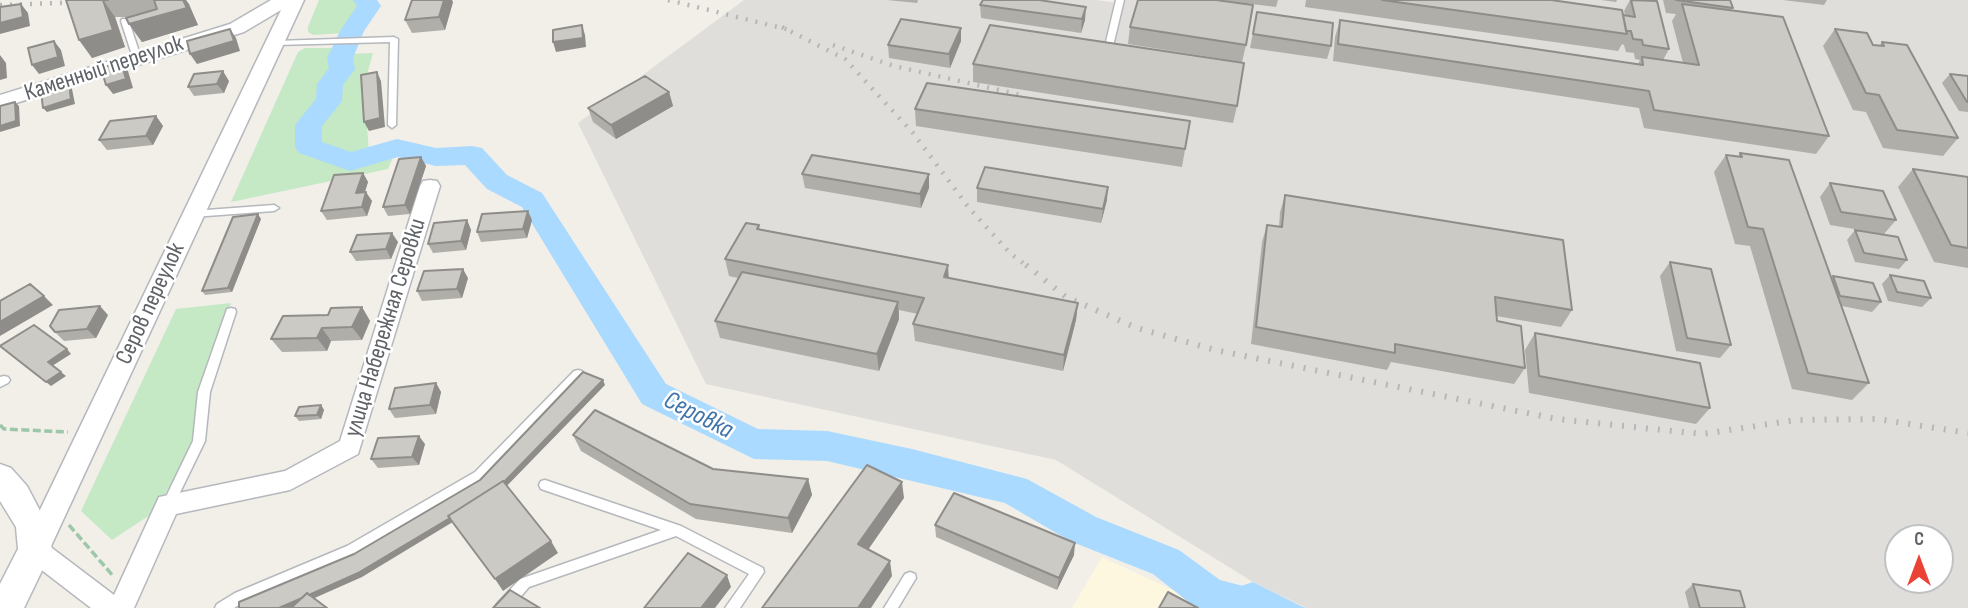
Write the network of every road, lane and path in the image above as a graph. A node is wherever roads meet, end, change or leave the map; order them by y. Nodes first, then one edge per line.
1 (283, 0) edge
2 (295, 0) edge
3 (1121, 0) edge
4 (125, 21) edge
5 (237, 28) junction
6 (280, 36) junction
7 (1109, 46) edge
8 (137, 58) junction
9 (0, 102) edge
10 (392, 125) dead end
11 (430, 186) dead end
12 (274, 208) dead end
13 (193, 214) junction
14 (231, 312) dead end
15 (578, 374) edge
16 (0, 425) edge
17 (70, 432) dead end
18 (0, 478) edge
19 (545, 485) dead end
20 (168, 505) junction
21 (67, 523) dead end
22 (677, 530) junction
23 (35, 550) junction
24 (910, 578) dead end
25 (118, 600) edge
26 (6, 608) edge
27 (222, 608) edge
28 (502, 608) edge
29 (732, 608) edge
30 (891, 608) edge

1 - 5 street, Каменный переулок
2 - 6 street, Серов переулок
3 - 7 lane
4 - 8 lane
5 - 6 street
5 - 8 street, Каменный переулок
6 - 10 lane
6 - 13 street, Серов переулок
8 - 9 street, Каменный переулок
11 - 20 street, улица Набережная Серовки
12 - 13 lane
13 - 23 street, Серов переулок
14 - 20 lane
15 - 27 lane
16 - 17 path
18 - 23 main road
19 - 22 lane
20 - 25 street
21 - 25 path
22 - 28 lane
22 - 29 lane
23 - 25 street
23 - 26 main road, Серов переулок
24 - 30 lane

